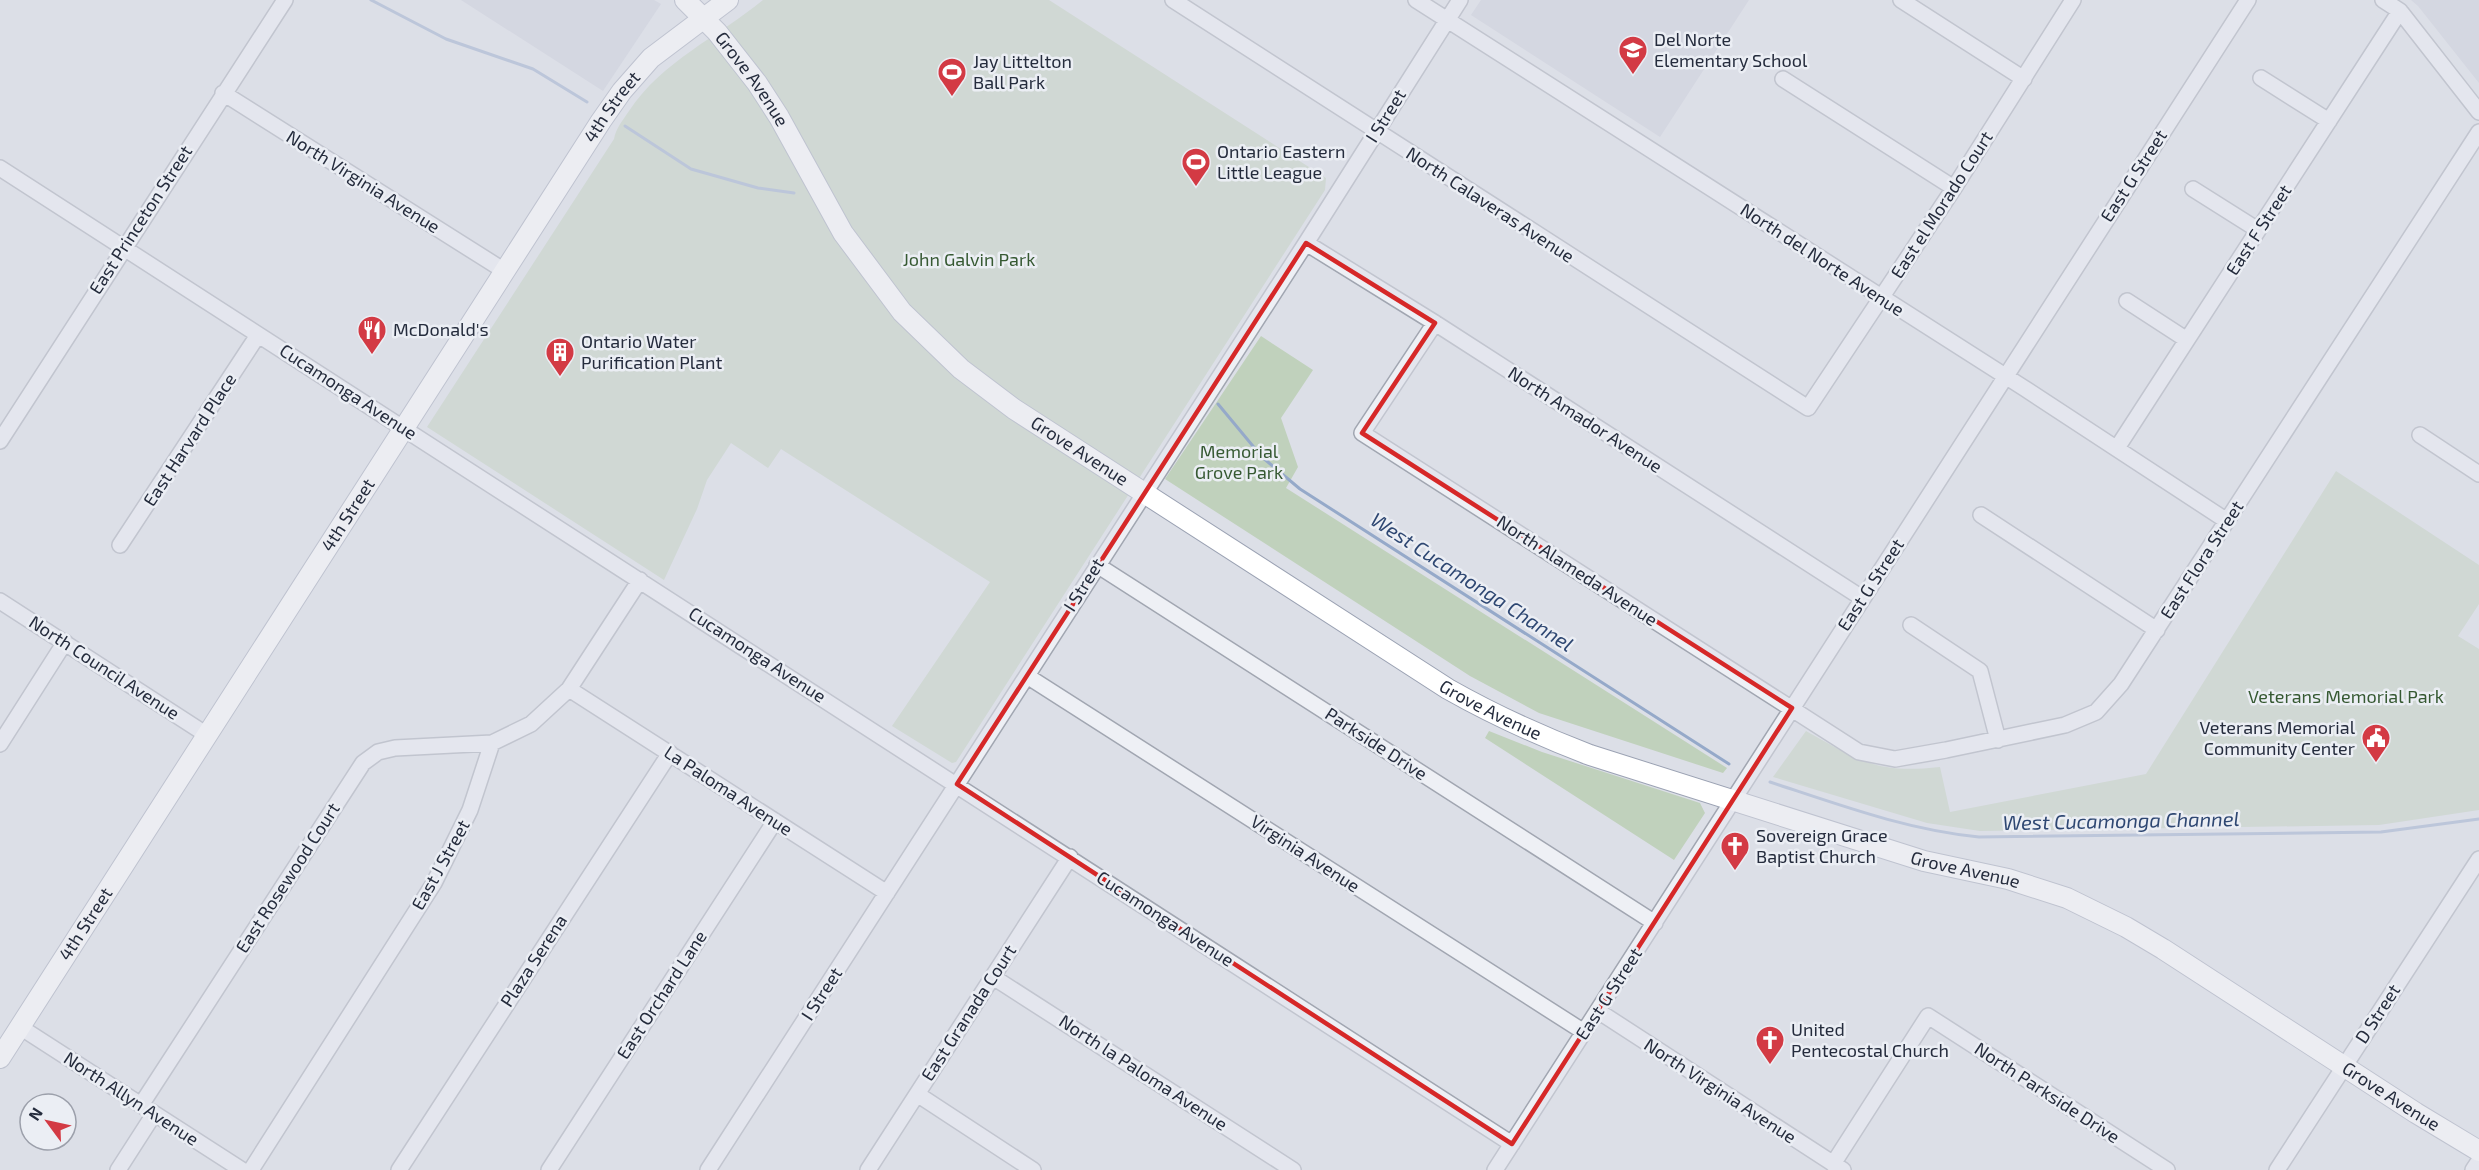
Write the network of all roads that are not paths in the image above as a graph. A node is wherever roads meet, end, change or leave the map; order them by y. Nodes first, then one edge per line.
1 (285, 0) edge
2 (685, 0) edge
3 (728, 0) edge
4 (1173, 0) edge
5 (1416, 0) edge
6 (1460, 0) edge
7 (1901, 0) edge
8 (2073, 0) edge
9 (2248, 0) edge
10 (2384, 0) edge
11 (2400, 11) junction
12 (703, 18) junction
13 (1447, 20) junction
14 (2261, 78) dead end
15 (1783, 79) dead end
16 (2024, 79) junction
17 (223, 93) junction
18 (2479, 112) edge
19 (2329, 121) junction
20 (1376, 131) junction
21 (2479, 132) edge
22 (0, 168) edge
23 (1954, 188) junction
24 (2193, 189) dead end
25 (2258, 230) junction
26 (1306, 243) junction
27 (123, 248) junction
28 (503, 270) junction
29 (1880, 297) junction
30 (2127, 301) dead end
31 (1435, 323) junction
32 (258, 334) junction
33 (2187, 340) junction
34 (2005, 376) junction
35 (1808, 408) joint
36 (402, 427) junction
37 (2420, 435) dead end
38 (0, 441) edge
39 (2117, 448) junction
40 (2479, 474) edge
41 (1143, 492) junction
42 (1981, 515) dead end
43 (2227, 521) junction
44 (120, 545) dead end
45 (1097, 565) junction
46 (640, 580) junction
47 (1862, 598) junction
48 (0, 601) edge
49 (1911, 625) dead end
50 (2157, 630) junction
51 (65, 642) junction
52 (1027, 676) junction
53 (569, 689) junction
54 (1792, 708) junction
55 (207, 735) junction
56 (1998, 740) junction
57 (492, 743) junction
58 (0, 744) edge
59 (670, 753) junction
60 (957, 784) junction
61 (1734, 800) junction
62 (775, 821) junction
63 (1070, 857) junction
64 (2479, 859) edge
65 (887, 893) junction
66 (1655, 923) junction
67 (993, 977) junction
68 (1598, 1011) junction
69 (20, 1027) junction
70 (1584, 1032) junction
71 (0, 1058) edge
72 (2344, 1066) junction
73 (917, 1094) junction
74 (148, 1109) junction
75 (1512, 1144) junction
76 (2479, 1151) edge
77 (2479, 1161) edge
78 (1838, 1167) edge
79 (1030, 1169) edge
80 (118, 1170) edge
81 (242, 1170) edge
82 (251, 1170) edge
83 (399, 1170) edge
84 (549, 1170) edge
85 (708, 1170) edge
86 (868, 1170) edge
87 (1293, 1170) edge
88 (1495, 1170) edge
89 (2167, 1170) edge
90 (2277, 1170) edge
91 (2473, 1170) edge

1 - 17 street, East Princeton Street
2 - 12 main road, Grove Avenue
3 - 12 main road, 4th Street
4 - 20 street, North Calaveras Avenue
5 - 13 street, North del Norte Avenue
6 - 13 street, I Street
7 - 16 street
8 - 16 street, East el Morado Court
9 - 34 street, East G Street
10 - 11 street
11 - 18 street
11 - 19 street, East F Street
12 - 28 main road, 4th Street
12 - 41 main road, Grove Avenue
13 - 20 street, I Street
13 - 29 street, North del Norte Avenue
14 - 19 street
15 - 23 street
16 - 23 street, East el Morado Court
17 - 27 street, East Princeton Street
17 - 28 street, North Virginia Avenue
19 - 25 street, East F Street
20 - 26 street, I Street
20 - 35 street, North Calaveras Avenue
21 - 43 street, East Flora Street
22 - 27 street, Cucamonga Avenue
23 - 29 street, East el Morado Court
24 - 25 street
25 - 33 street, East F Street
26 - 31 street, North Amador Avenue
26 - 41 street, I Street
27 - 32 street, Cucamonga Avenue
27 - 38 street, East Princeton Street
28 - 36 main road, 4th Street
29 - 34 street, North del Norte Avenue
29 - 35 street, East el Morado Court
30 - 33 street
31 - 47 street, North Amador Avenue
31 - 54 street, North Alameda Avenue
32 - 36 street, Cucamonga Avenue
32 - 44 street, East Harvard Place
33 - 39 street, East F Street
34 - 39 street, North del Norte Avenue
34 - 47 street, East G Street
36 - 46 street, Cucamonga Avenue
36 - 55 main road, 4th Street
37 - 40 street
39 - 43 street, North del Norte Avenue
41 - 45 street, I Street
41 - 61 main road, Grove Avenue
42 - 50 street
43 - 50 street, East Flora Street
45 - 52 street, I Street
45 - 66 street, Parkside Drive
46 - 53 street
46 - 60 street, Cucamonga Avenue
47 - 54 street, East G Street
48 - 51 street, North Council Avenue
49 - 56 street
50 - 56 street, East Flora Street
51 - 55 street, North Council Avenue
51 - 58 street
52 - 60 street, I Street
52 - 70 street, Virginia Avenue
53 - 57 street
53 - 59 street, La Paloma Avenue
54 - 56 street, East Flora Street
54 - 61 street, East G Street
55 - 69 main road, 4th Street
57 - 74 street, East Rosewood Court
57 - 82 street, East J Street
59 - 62 street, La Paloma Avenue
59 - 83 street, Plaza Serena
60 - 63 street, Cucamonga Avenue
60 - 65 street, I Street
61 - 66 street, East G Street
61 - 72 main road, Grove Avenue
62 - 65 street, La Paloma Avenue
62 - 84 street, East Orchard Lane
63 - 67 street, East Granada Court
63 - 75 street, Cucamonga Avenue
64 - 72 street, D Street
65 - 85 street, I Street
66 - 68 street, East G Street
67 - 73 street, East Granada Court
67 - 87 street, North la Paloma Avenue
68 - 70 street, East G Street
68 - 78 street, North Virginia Avenue
69 - 71 main road, 4th Street
69 - 74 street, North Allyn Avenue
70 - 75 street, East G Street
72 - 76 main road, Grove Avenue
72 - 90 street, D Street
73 - 79 street
73 - 86 street, East Granada Court
74 - 80 street, East Rosewood Court
74 - 81 street, North Allyn Avenue
75 - 88 street, East G Street
77 - 91 street
78 - 89 street, North Parkside Drive

